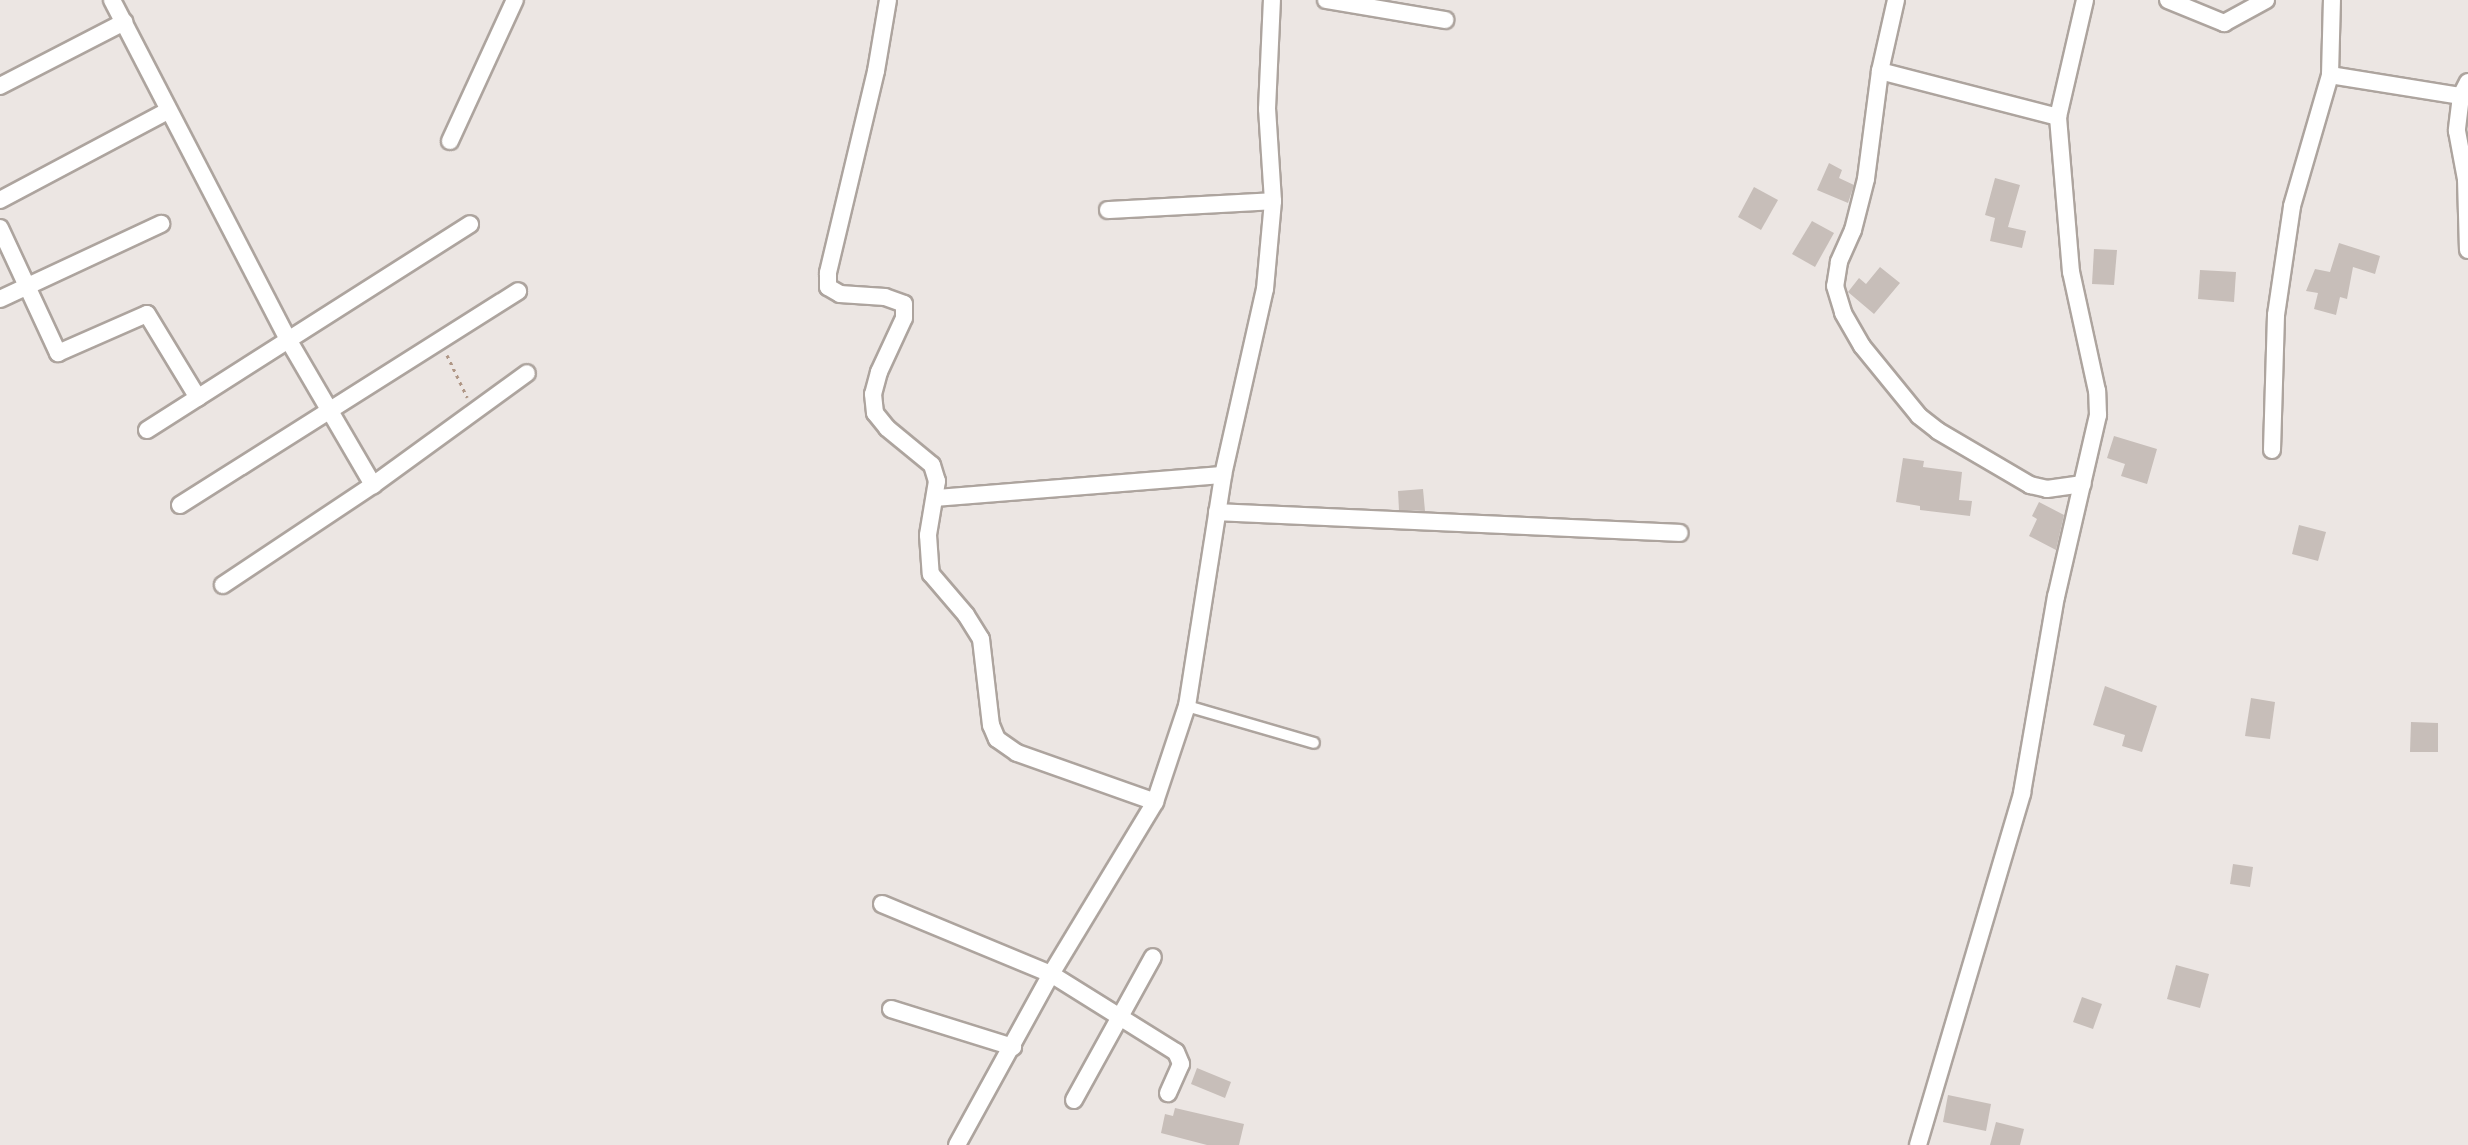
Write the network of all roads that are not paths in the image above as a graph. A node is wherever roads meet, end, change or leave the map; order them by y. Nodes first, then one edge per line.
1 (112, 0) edge
2 (515, 0) edge
3 (888, 0) edge
4 (1272, 0) edge
5 (1326, 0) edge
6 (1896, 0) edge
7 (2085, 0) edge
8 (2168, 0) edge
9 (2266, 0) edge
10 (2332, 0) edge
11 (1445, 20) dead end
12 (124, 22) junction
13 (1880, 71) junction
14 (2330, 75) junction
15 (0, 86) edge
16 (2464, 89) edge
17 (169, 110) junction
18 (2058, 117) junction
19 (450, 141) dead end
20 (0, 200) edge
21 (1273, 201) junction
22 (1108, 210) dead end
23 (161, 224) dead end
24 (470, 224) dead end
25 (0, 228) edge
26 (2468, 250) edge
27 (26, 284) junction
28 (518, 291) dead end
29 (0, 299) edge
30 (289, 341) junction
31 (527, 373) dead end
32 (198, 398) junction
33 (332, 412) junction
34 (147, 430) dead end
35 (2272, 450) dead end
36 (1223, 475) junction
37 (2084, 484) junction
38 (373, 485) junction
39 (936, 498) junction
40 (180, 505) dead end
41 (1216, 512) junction
42 (1680, 533) dead end
43 (224, 585) dead end
44 (1187, 706) junction
45 (1314, 743) dead end
46 (1155, 802) junction
47 (882, 904) dead end
48 (1154, 957) dead end
49 (1051, 974) junction
50 (891, 1009) dead end
51 (1120, 1017) junction
52 (1013, 1047) junction
53 (1168, 1093) dead end
54 (1074, 1100) dead end
55 (957, 1145) edge
56 (1918, 1145) edge

1 - 12 street
2 - 19 street
3 - 39 street
4 - 21 street
5 - 11 street
6 - 13 street
7 - 18 street
8 - 9 street
10 - 14 street
12 - 15 street
12 - 17 street
13 - 18 street
13 - 37 street
14 - 16 street
14 - 35 street
16 - 26 street
17 - 20 street
17 - 30 street
18 - 37 street
21 - 22 street
21 - 36 street
23 - 27 street
24 - 30 street
25 - 27 street
27 - 29 street
27 - 32 street
28 - 33 street
30 - 32 street
30 - 33 street
31 - 38 street
32 - 34 street
33 - 38 street
33 - 40 street
36 - 39 street
36 - 41 street
37 - 56 street
38 - 43 street
39 - 46 street
41 - 42 street
41 - 44 street
44 - 45 lane
44 - 46 street
46 - 49 street
47 - 49 street
48 - 51 street
49 - 51 street
49 - 52 street
50 - 52 street
51 - 53 street
51 - 54 street
52 - 55 street

